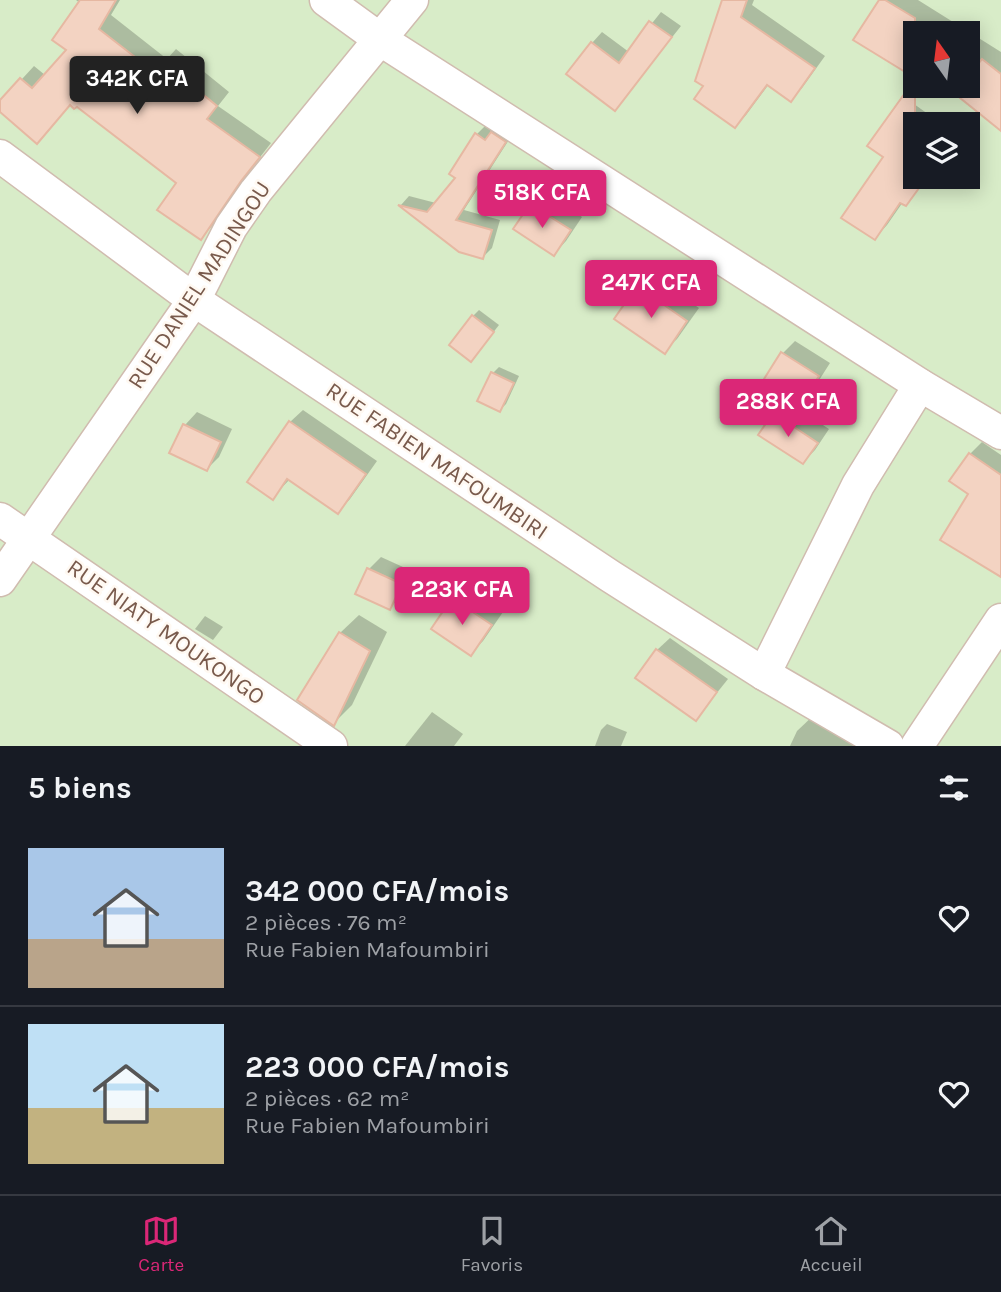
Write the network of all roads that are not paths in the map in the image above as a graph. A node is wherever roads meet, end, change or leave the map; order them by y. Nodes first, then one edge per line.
1 (326, 0) edge
2 (412, 0) edge
3 (381, 40) junction
4 (0, 156) edge
5 (194, 300) junction
6 (920, 385) junction
7 (1001, 433) edge
8 (0, 519) edge
9 (29, 538) junction
10 (0, 580) edge
11 (1001, 620) edge
12 (764, 674) junction
13 (331, 746) edge
14 (888, 746) edge
15 (917, 746) edge

1 - 3 street
2 - 3 street, RUE DANIEL MADINGOU
3 - 5 street, RUE DANIEL MADINGOU
3 - 6 street
4 - 5 street, RUE FABIEN MAFOUMBIRI
5 - 9 street, RUE DANIEL MADINGOU
5 - 12 street, RUE FABIEN MAFOUMBIRI
6 - 7 street
6 - 12 street
8 - 9 street, RUE NIATY MOUKONGO
9 - 10 street, RUE DANIEL MADINGOU
9 - 13 street, RUE NIATY MOUKONGO
11 - 15 street
12 - 14 street, RUE FABIEN MAFOUMBIRI

